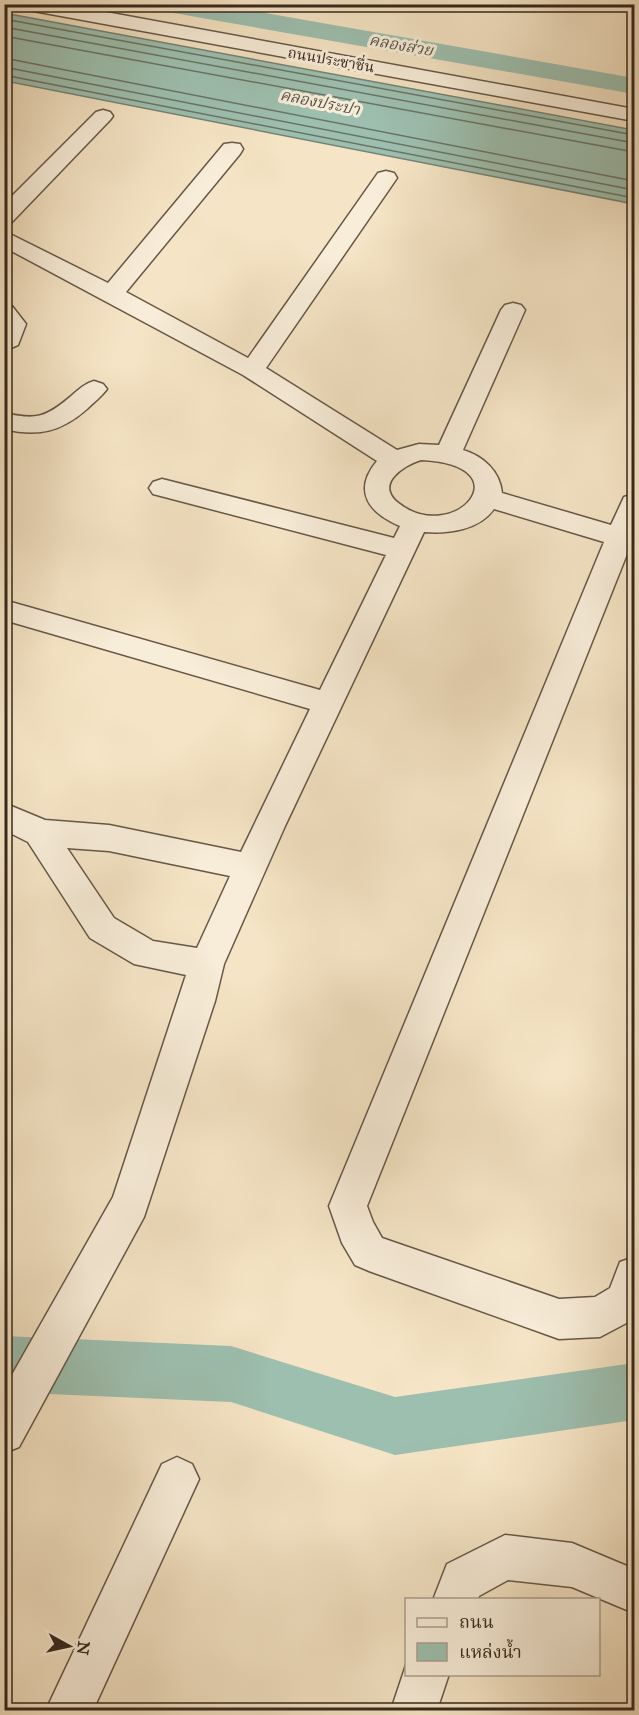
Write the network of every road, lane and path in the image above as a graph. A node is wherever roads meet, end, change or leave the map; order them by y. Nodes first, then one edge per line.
1 (28, 4) edge
2 (634, 115) edge
3 (103, 116) dead end
4 (232, 150) dead end
5 (386, 178) dead end
6 (4, 217) edge
7 (4, 238) edge
8 (112, 294) junction
9 (513, 310) dead end
10 (4, 311) edge
11 (4, 344) edge
12 (252, 370) junction
13 (94, 389) dead end
14 (4, 421) edge
15 (447, 453) junction
16 (394, 460) junction
17 (162, 488) dead end
18 (488, 498) junction
19 (630, 527) edge
20 (408, 536) junction
21 (4, 610) edge
22 (327, 703) junction
23 (4, 815) edge
24 (40, 833) junction
25 (250, 867) junction
26 (207, 964) junction
27 (634, 1276) edge
28 (4, 1432) edge
29 (177, 1479) dead end
30 (634, 1591) edge
31 (455, 1598) edge
32 (425, 1676) edge
33 (69, 1710) edge
34 (414, 1710) edge

1 - 2 street, ถนนประชาชื่น
3 - 6 street
4 - 8 street
5 - 12 street
7 - 8 street
8 - 12 street
9 - 15 street
10 - 11 street
12 - 16 street
13 - 14 street
15 - 16 street
15 - 18 street
16 - 20 street
17 - 20 street
18 - 19 street
18 - 20 street
19 - 27 street
20 - 22 street
21 - 22 street
22 - 25 street
23 - 24 street
24 - 25 street
24 - 26 street
25 - 26 street
26 - 28 street
29 - 33 street
30 - 31 street
32 - 34 street

